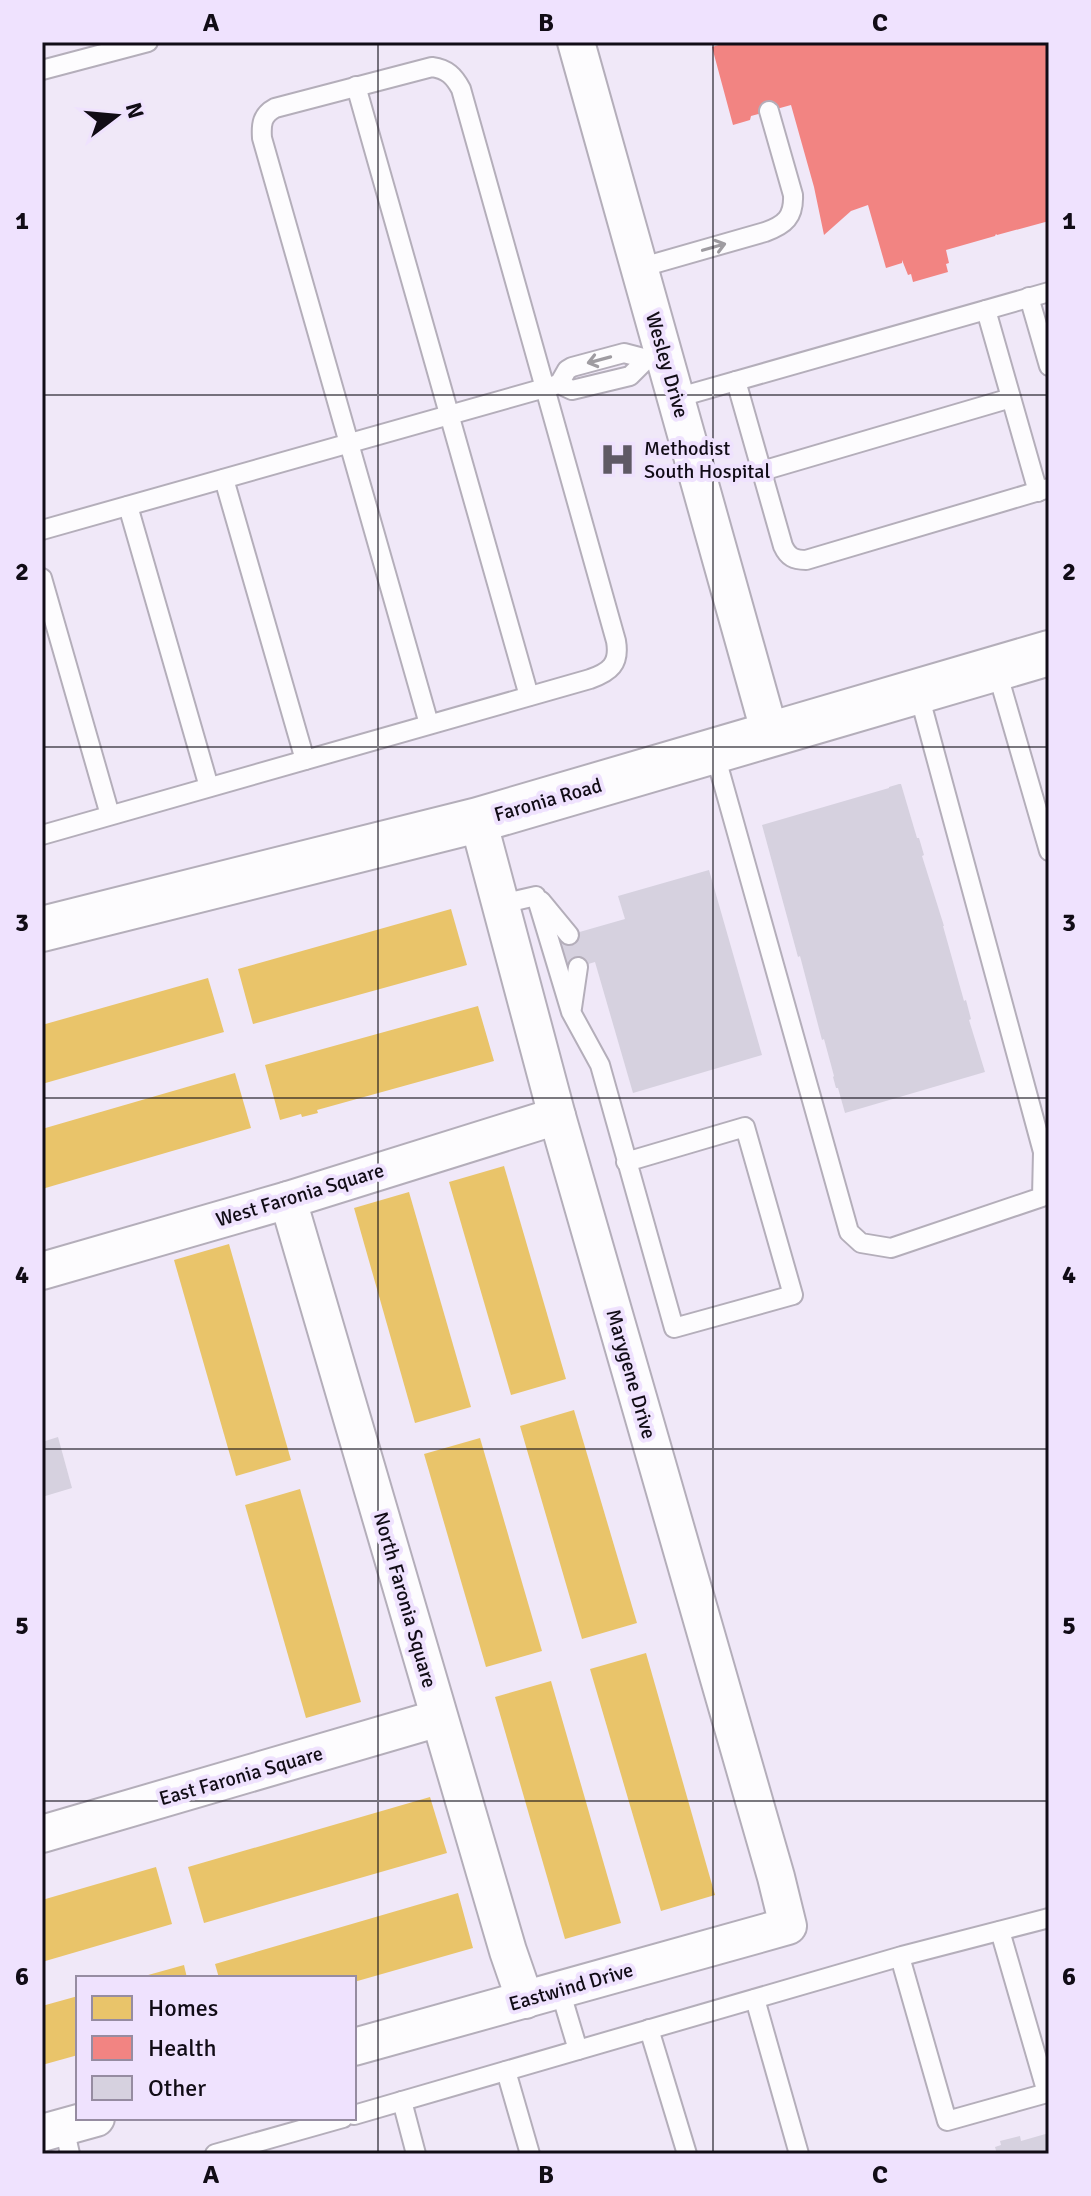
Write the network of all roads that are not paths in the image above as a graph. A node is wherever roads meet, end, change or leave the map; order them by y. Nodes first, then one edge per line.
1 (148, 42) edge
2 (576, 42) edge
3 (42, 70) edge
4 (356, 86) junction
5 (769, 111) dead end
6 (639, 268) junction
7 (1049, 292) edge
8 (1029, 297) junction
9 (986, 310) junction
10 (655, 357) junction
11 (1049, 366) edge
12 (736, 381) junction
13 (552, 386) junction
14 (676, 398) junction
15 (1011, 398) junction
16 (449, 415) junction
17 (349, 443) junction
18 (762, 471) junction
19 (224, 479) junction
20 (1043, 490) edge
21 (128, 506) junction
22 (42, 530) edge
23 (42, 578) edge
24 (1049, 653) edge
25 (996, 668) junction
26 (918, 691) junction
27 (529, 696) junction
28 (429, 724) junction
29 (770, 734) junction
30 (714, 751) junction
31 (305, 760) junction
32 (209, 787) junction
33 (110, 815) junction
34 (478, 820) junction
35 (42, 835) edge
36 (1049, 851) edge
37 (536, 896) junction
38 (501, 904) junction
39 (42, 929) edge
40 (569, 935) dead end
41 (578, 967) dead end
42 (571, 1012) junction
43 (557, 1116) junction
44 (626, 1162) junction
45 (288, 1200) junction
46 (42, 1271) edge
47 (439, 1718) junction
48 (42, 1834) edge
49 (1049, 1918) edge
50 (788, 1926) joint
51 (1000, 1931) junction
52 (900, 1957) junction
53 (560, 1990) junction
54 (755, 1999) junction
55 (525, 2000) junction
56 (649, 2029) junction
57 (356, 2046) edge
58 (578, 2050) junction
59 (506, 2071) junction
60 (402, 2101) junction
61 (356, 2114) edge
62 (337, 2120) edge
63 (259, 2148) edge
64 (215, 2154) edge
65 (416, 2154) edge
66 (530, 2154) edge
67 (687, 2154) edge
68 (799, 2154) edge

1 - 3 lane
2 - 6 street, Wesley Drive
4 - 13 lane
4 - 16 lane
4 - 17 lane
6 -> 5 lane
6 - 10 street, Wesley Drive
7 - 8 lane
8 - 9 lane
8 - 11 lane
9 - 12 lane
9 - 15 lane
10 - 13 lane
10 - 14 street, Wesley Drive
12 - 14 lane
12 - 18 lane
13 - 16 lane
13 - 27 lane
14 - 29 street, Wesley Drive
15 - 18 lane
15 - 20 lane
16 - 17 lane
16 - 27 lane
17 - 19 lane
17 - 28 lane
18 - 20 lane
19 - 21 lane
19 - 31 lane
21 - 22 lane
21 - 32 lane
23 - 33 lane
24 - 25 street, Faronia Road
25 - 26 street, Faronia Road
25 - 36 lane
26 - 29 street, Faronia Road
26 - 30 lane
27 - 28 lane
28 - 31 lane
29 - 30 street, Faronia Road
30 - 34 street, Faronia Road
31 - 32 lane
32 - 33 lane
33 - 35 lane
34 - 38 street, Marygene Drive
34 - 39 street, Faronia Road
37 - 38 lane
37 - 40 lane
37 - 42 lane
38 - 43 street, Marygene Drive
41 - 42 lane
42 - 44 lane
43 - 45 street, West Faronia Square
43 - 50 street, Marygene Drive
44 - 44 lane
45 - 46 street, West Faronia Square
45 - 47 street, North Faronia Square
47 - 48 street, East Faronia Square
47 - 55 street, North Faronia Square
49 - 51 lane
50 - 53 street, Eastwind Drive
51 - 52 lane
51 - 52 lane
52 - 54 lane
53 - 55 street, Eastwind Drive
53 - 58 lane
54 - 56 lane
54 - 68 lane
55 - 57 street, Eastwind Drive
56 - 58 lane
56 - 67 lane
58 - 59 lane
59 - 60 lane
59 - 66 lane
60 - 61 lane
60 - 65 lane
62 - 63 lane
63 - 64 lane

